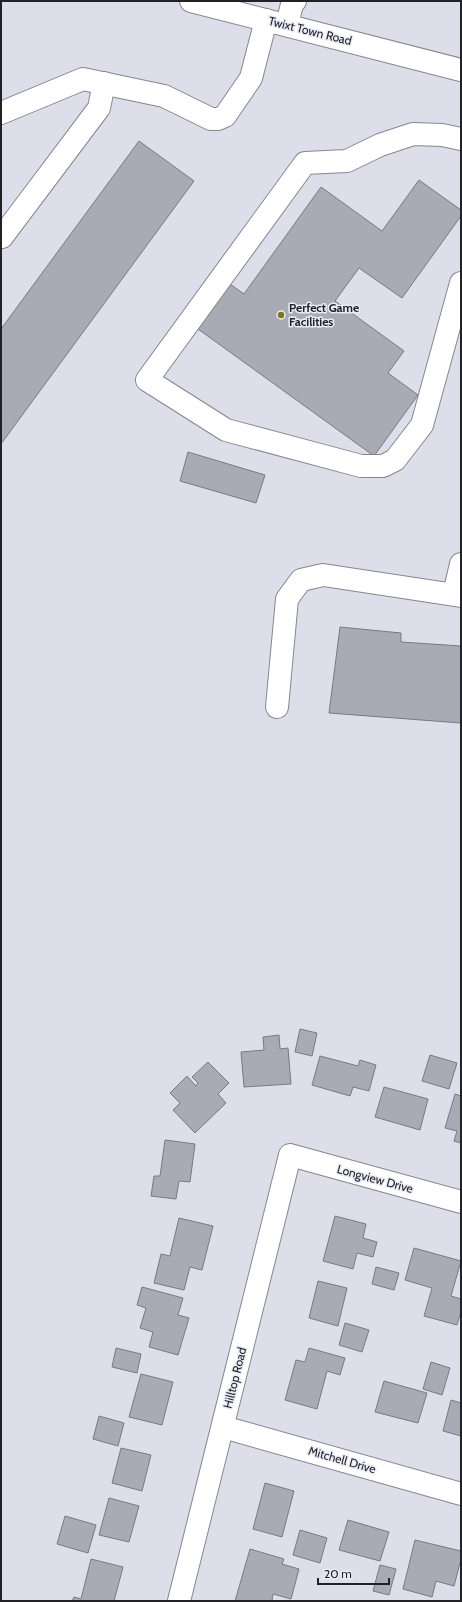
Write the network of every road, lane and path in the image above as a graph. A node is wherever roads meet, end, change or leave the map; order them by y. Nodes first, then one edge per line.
1 (191, 1) edge
2 (223, 1) edge
3 (295, 1) edge
4 (258, 13) edge
5 (287, 25) junction
6 (461, 70) edge
7 (104, 83) junction
8 (1, 113) edge
9 (461, 139) edge
10 (1, 237) edge
11 (461, 283) edge
12 (461, 564) edge
13 (457, 595) edge
14 (277, 707) dead end
15 (290, 1155) joint
16 (461, 1202) edge
17 (223, 1427) junction
18 (461, 1494) edge
19 (179, 1601) edge

1 - 4 street, Twixt Town Road
2 - 4 street, Twixt Town Road
3 - 5 street
4 - 5 street, Twixt Town Road
4 - 7 street
5 - 6 street, Twixt Town Road
7 - 8 street
7 - 10 street
9 - 11 street
12 - 13 street
13 - 14 street
15 - 16 street, Longview Drive
15 - 17 street, Hilltop Road
17 - 18 street, Mitchell Drive
17 - 19 street, Hilltop Road

